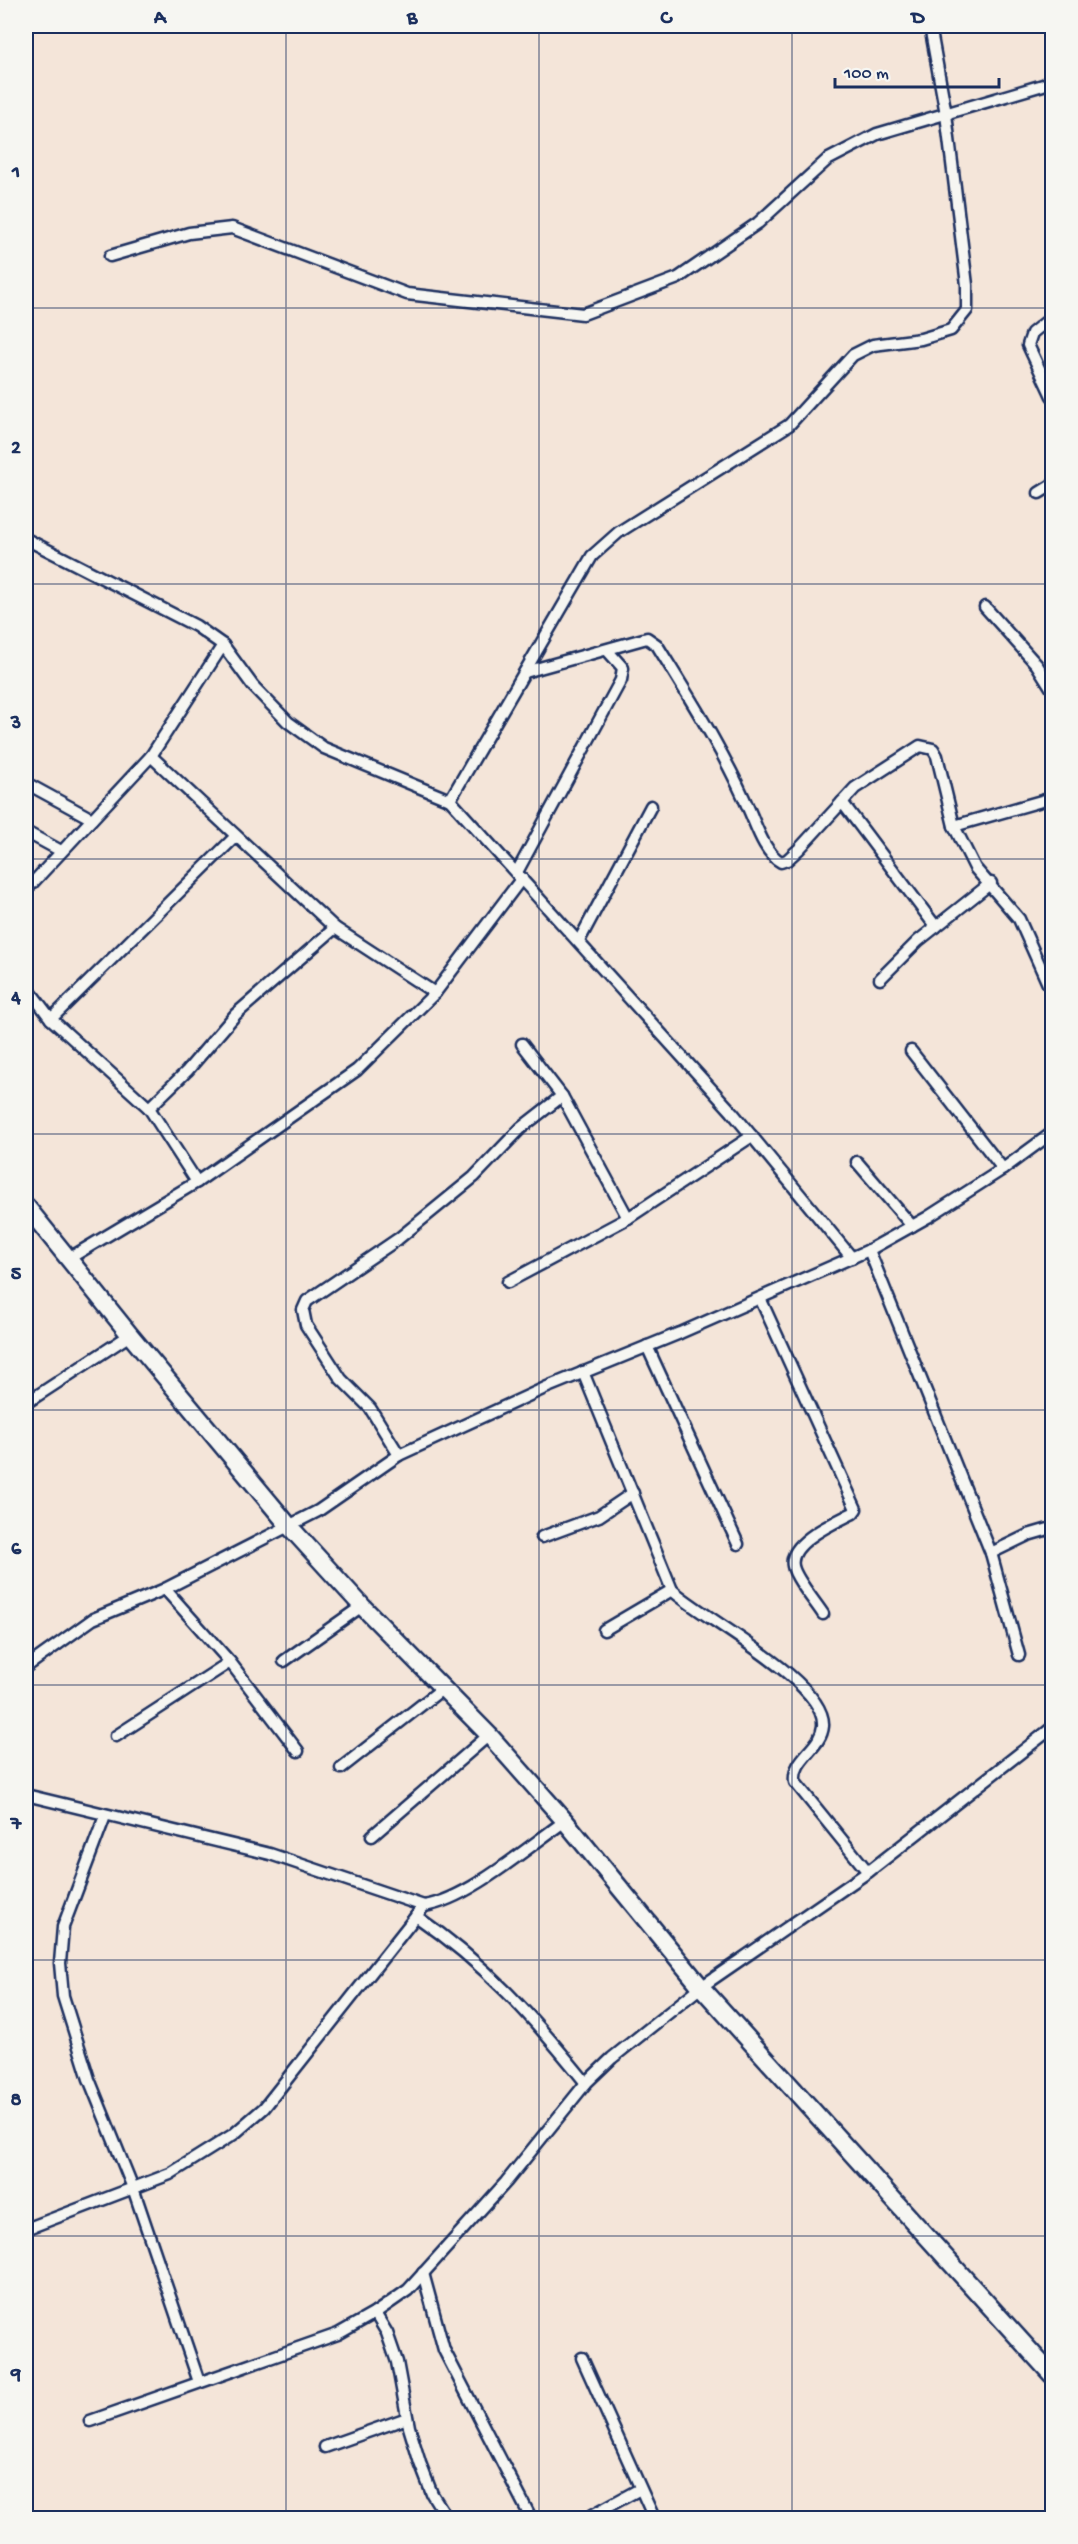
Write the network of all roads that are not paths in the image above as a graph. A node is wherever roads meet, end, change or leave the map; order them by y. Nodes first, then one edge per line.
1 (930, 26) edge
2 (1053, 80) edge
3 (946, 114) junction
4 (110, 256) dead end
5 (1053, 317) edge
6 (1053, 396) edge
7 (1053, 485) edge
8 (1039, 493) dead end
9 (26, 540) edge
10 (985, 607) dead end
11 (223, 645) junction
12 (607, 650) junction
13 (525, 672) junction
14 (1053, 689) edge
15 (152, 756) junction
16 (26, 783) edge
17 (1053, 798) edge
18 (450, 800) junction
19 (842, 802) junction
20 (651, 806) dead end
21 (92, 819) junction
22 (954, 826) junction
23 (26, 832) edge
24 (236, 836) junction
25 (61, 851) junction
26 (519, 875) junction
27 (990, 884) junction
28 (26, 890) edge
29 (936, 927) junction
30 (335, 928) junction
31 (579, 940) junction
32 (880, 980) dead end
33 (26, 986) edge
34 (1053, 987) edge
35 (435, 993) junction
36 (51, 1019) junction
37 (522, 1044) dead end
38 (911, 1051) dead end
39 (562, 1096) junction
40 (149, 1108) junction
41 (1053, 1133) edge
42 (752, 1136) junction
43 (856, 1162) dead end
44 (1003, 1169) junction
45 (197, 1182) junction
46 (26, 1206) edge
47 (628, 1218) junction
48 (912, 1226) junction
49 (869, 1250) junction
50 (852, 1258) junction
51 (68, 1259) junction
52 (508, 1282) dead end
53 (760, 1298) junction
54 (129, 1335) junction
55 (647, 1346) junction
56 (583, 1372) junction
57 (26, 1403) edge
58 (399, 1455) junction
59 (633, 1493) junction
60 (289, 1526) junction
61 (1053, 1528) edge
62 (542, 1537) dead end
63 (738, 1544) dead end
64 (991, 1553) junction
65 (165, 1589) junction
66 (672, 1590) junction
67 (362, 1606) junction
68 (823, 1614) dead end
69 (604, 1630) dead end
70 (1019, 1655) dead end
71 (284, 1660) dead end
72 (230, 1662) junction
73 (26, 1667) edge
74 (442, 1689) junction
75 (1053, 1728) edge
76 (489, 1735) junction
77 (116, 1737) dead end
78 (298, 1750) dead end
79 (341, 1768) dead end
80 (26, 1795) edge
81 (105, 1815) junction
82 (565, 1821) junction
83 (372, 1836) dead end
84 (868, 1872) junction
85 (423, 1906) junction
86 (416, 1916) junction
87 (701, 1987) junction
88 (586, 2083) junction
89 (133, 2188) junction
90 (26, 2229) edge
91 (423, 2273) junction
92 (375, 2313) junction
93 (582, 2358) dead end
94 (1053, 2375) edge
95 (199, 2382) junction
96 (407, 2418) junction
97 (90, 2421) dead end
98 (325, 2447) dead end
99 (640, 2489) junction
100 (442, 2518) edge
101 (531, 2518) edge
102 (587, 2518) edge
103 (654, 2518) edge

1 - 3 street
2 - 3 street
3 - 4 street
3 - 13 street
5 - 6 street
7 - 8 street
9 - 11 street
10 - 14 street
11 - 15 street
11 - 18 street
12 - 13 street
12 - 19 street
12 - 26 street
13 - 18 street
15 - 21 street
15 - 24 street
16 - 21 street
17 - 22 street
18 - 26 street
19 - 22 street
19 - 29 street
20 - 31 street
21 - 25 street
22 - 27 street
23 - 25 street
24 - 30 street
24 - 36 street
25 - 28 street
26 - 31 street
26 - 35 street
27 - 29 street
27 - 34 street
29 - 32 street
30 - 35 street
30 - 40 street
31 - 42 street
33 - 36 street
35 - 45 street
36 - 40 street
37 - 39 street
38 - 44 street
39 - 47 street
39 - 58 street
40 - 45 street
41 - 44 street
42 - 47 street
42 - 50 street
43 - 48 street
44 - 48 street
45 - 51 street
46 - 51 street
47 - 52 street
48 - 49 street
49 - 50 street
49 - 64 street
50 - 53 street
51 - 54 street
53 - 55 street
53 - 68 street
54 - 57 street
54 - 60 street
55 - 56 street
55 - 63 street
56 - 58 street
56 - 59 street
58 - 60 street
59 - 62 street
59 - 66 street
60 - 65 street
60 - 67 street
61 - 64 street
64 - 70 street
65 - 72 street
65 - 73 street
66 - 69 street
66 - 84 street
67 - 71 street
67 - 74 street
72 - 77 street
72 - 78 street
74 - 76 street
74 - 79 street
75 - 84 street
76 - 82 street
76 - 83 street
80 - 81 street
81 - 85 street
81 - 89 street
82 - 85 street
82 - 87 street
84 - 87 street
85 - 86 street
86 - 88 street
86 - 89 street
87 - 88 street
87 - 94 street
88 - 91 street
89 - 90 street
89 - 95 street
91 - 92 street
91 - 101 street
92 - 95 street
92 - 96 street
93 - 99 street
95 - 97 street
96 - 98 street
96 - 100 street
99 - 102 street
99 - 103 street

